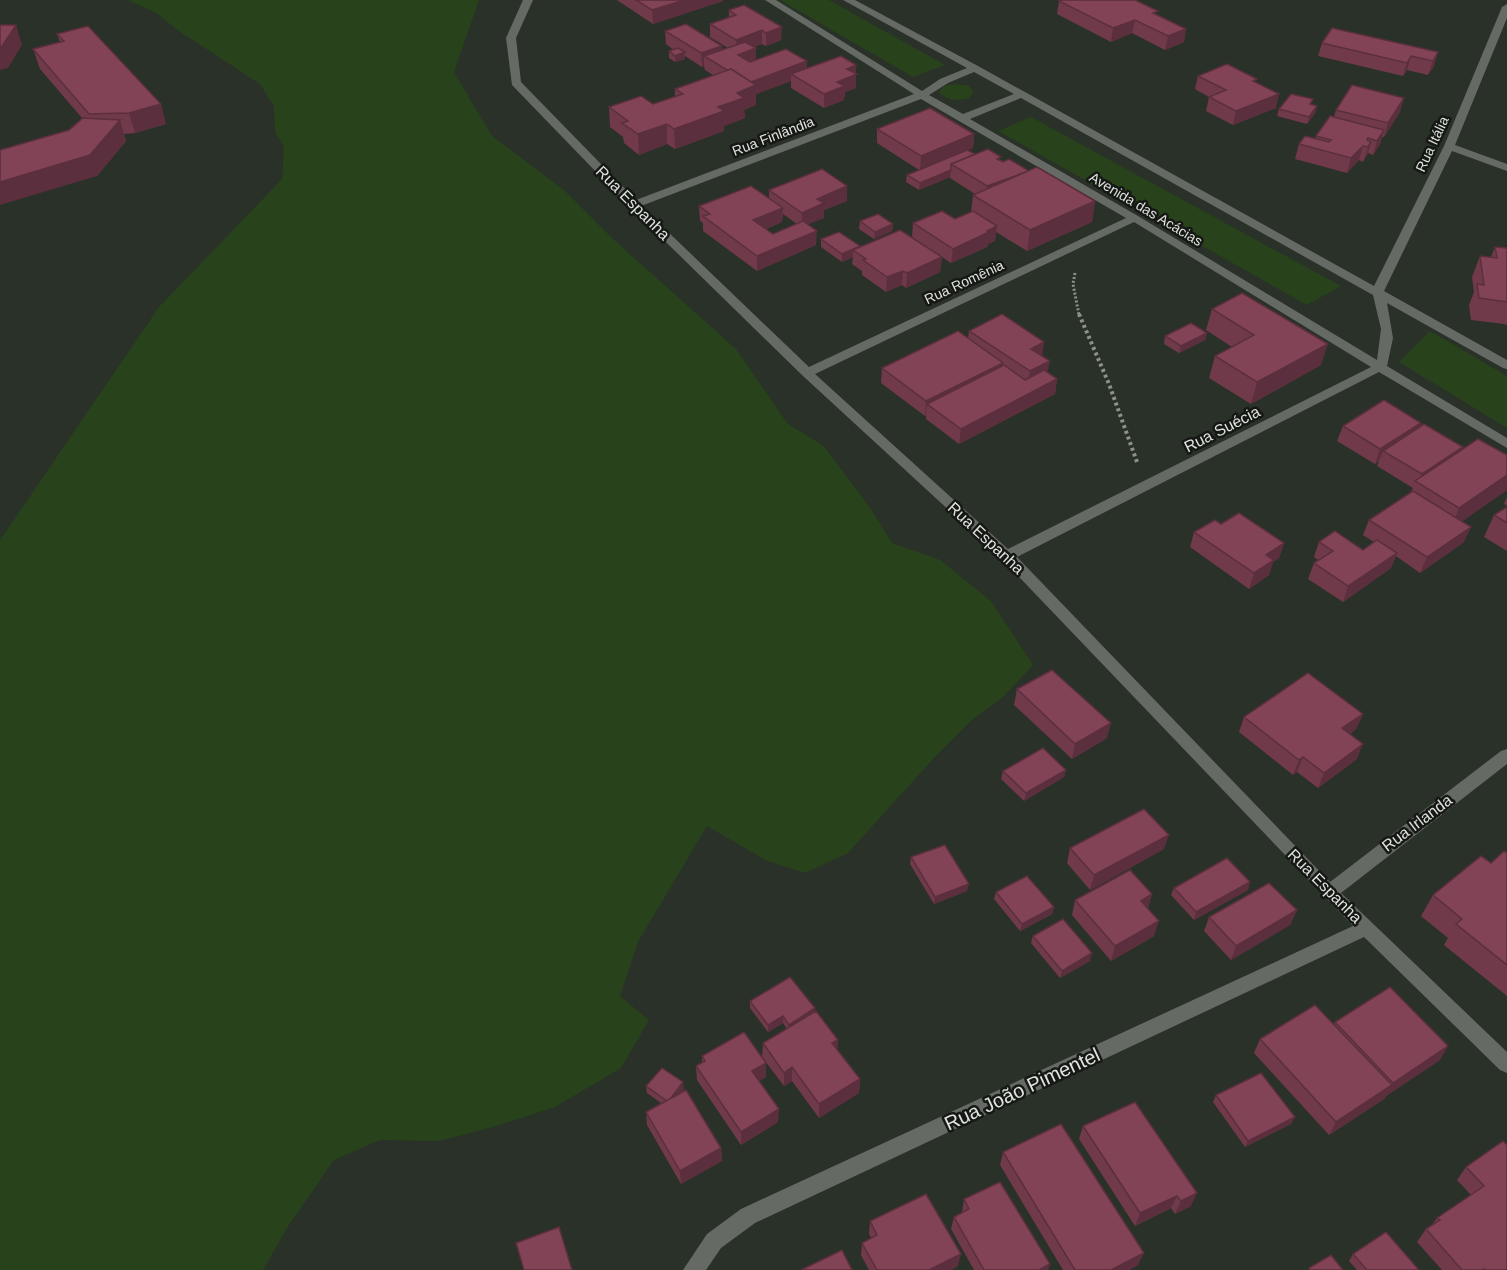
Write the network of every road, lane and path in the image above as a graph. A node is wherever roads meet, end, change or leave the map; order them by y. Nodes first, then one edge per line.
1 (528, 0) edge
2 (770, 0) edge
3 (848, 0) edge
4 (1507, 7) edge
5 (975, 68) junction
6 (1022, 94) junction
7 (922, 95) junction
8 (963, 118) junction
9 (1449, 146) junction
10 (1507, 168) edge
11 (634, 205) junction
12 (1134, 218) junction
13 (1086, 241) junction
14 (1378, 291) junction
15 (1507, 365) edge
16 (1380, 367) junction
17 (807, 373) junction
18 (1507, 444) edge
19 (1140, 471) dead end
20 (1007, 556) junction
21 (1507, 755) edge
22 (1329, 892) junction
23 (1367, 928) junction
24 (1507, 1065) edge
25 (693, 1270) edge

1 - 11 street, Rua Espanha
2 - 7 street, Avenida das Acácias
3 - 5 street
4 - 9 street, Rua Itália
5 - 6 street
5 - 7 street, Rua Finlândia
6 - 8 street
6 - 14 street
7 - 8 street, Avenida das Acácias
7 - 11 street, Rua Finlândia
8 - 12 street, Avenida das Acácias
9 - 10 street
9 - 14 street, Rua Itália
11 - 17 street, Rua Espanha
12 - 13 street, Rua Romênia
12 - 16 street, Avenida das Acácias
13 - 17 street, Rua Romênia
13 - 19 path
14 - 15 street
14 - 16 street
16 - 18 street, Avenida das Acácias
16 - 20 street, Rua Suécia
17 - 20 street, Rua Espanha
20 - 22 street, Rua Espanha
21 - 22 street, Rua Irlanda
22 - 23 street, Rua Espanha
23 - 24 street, Rua Espanha
23 - 25 street, Rua João Pimentel

